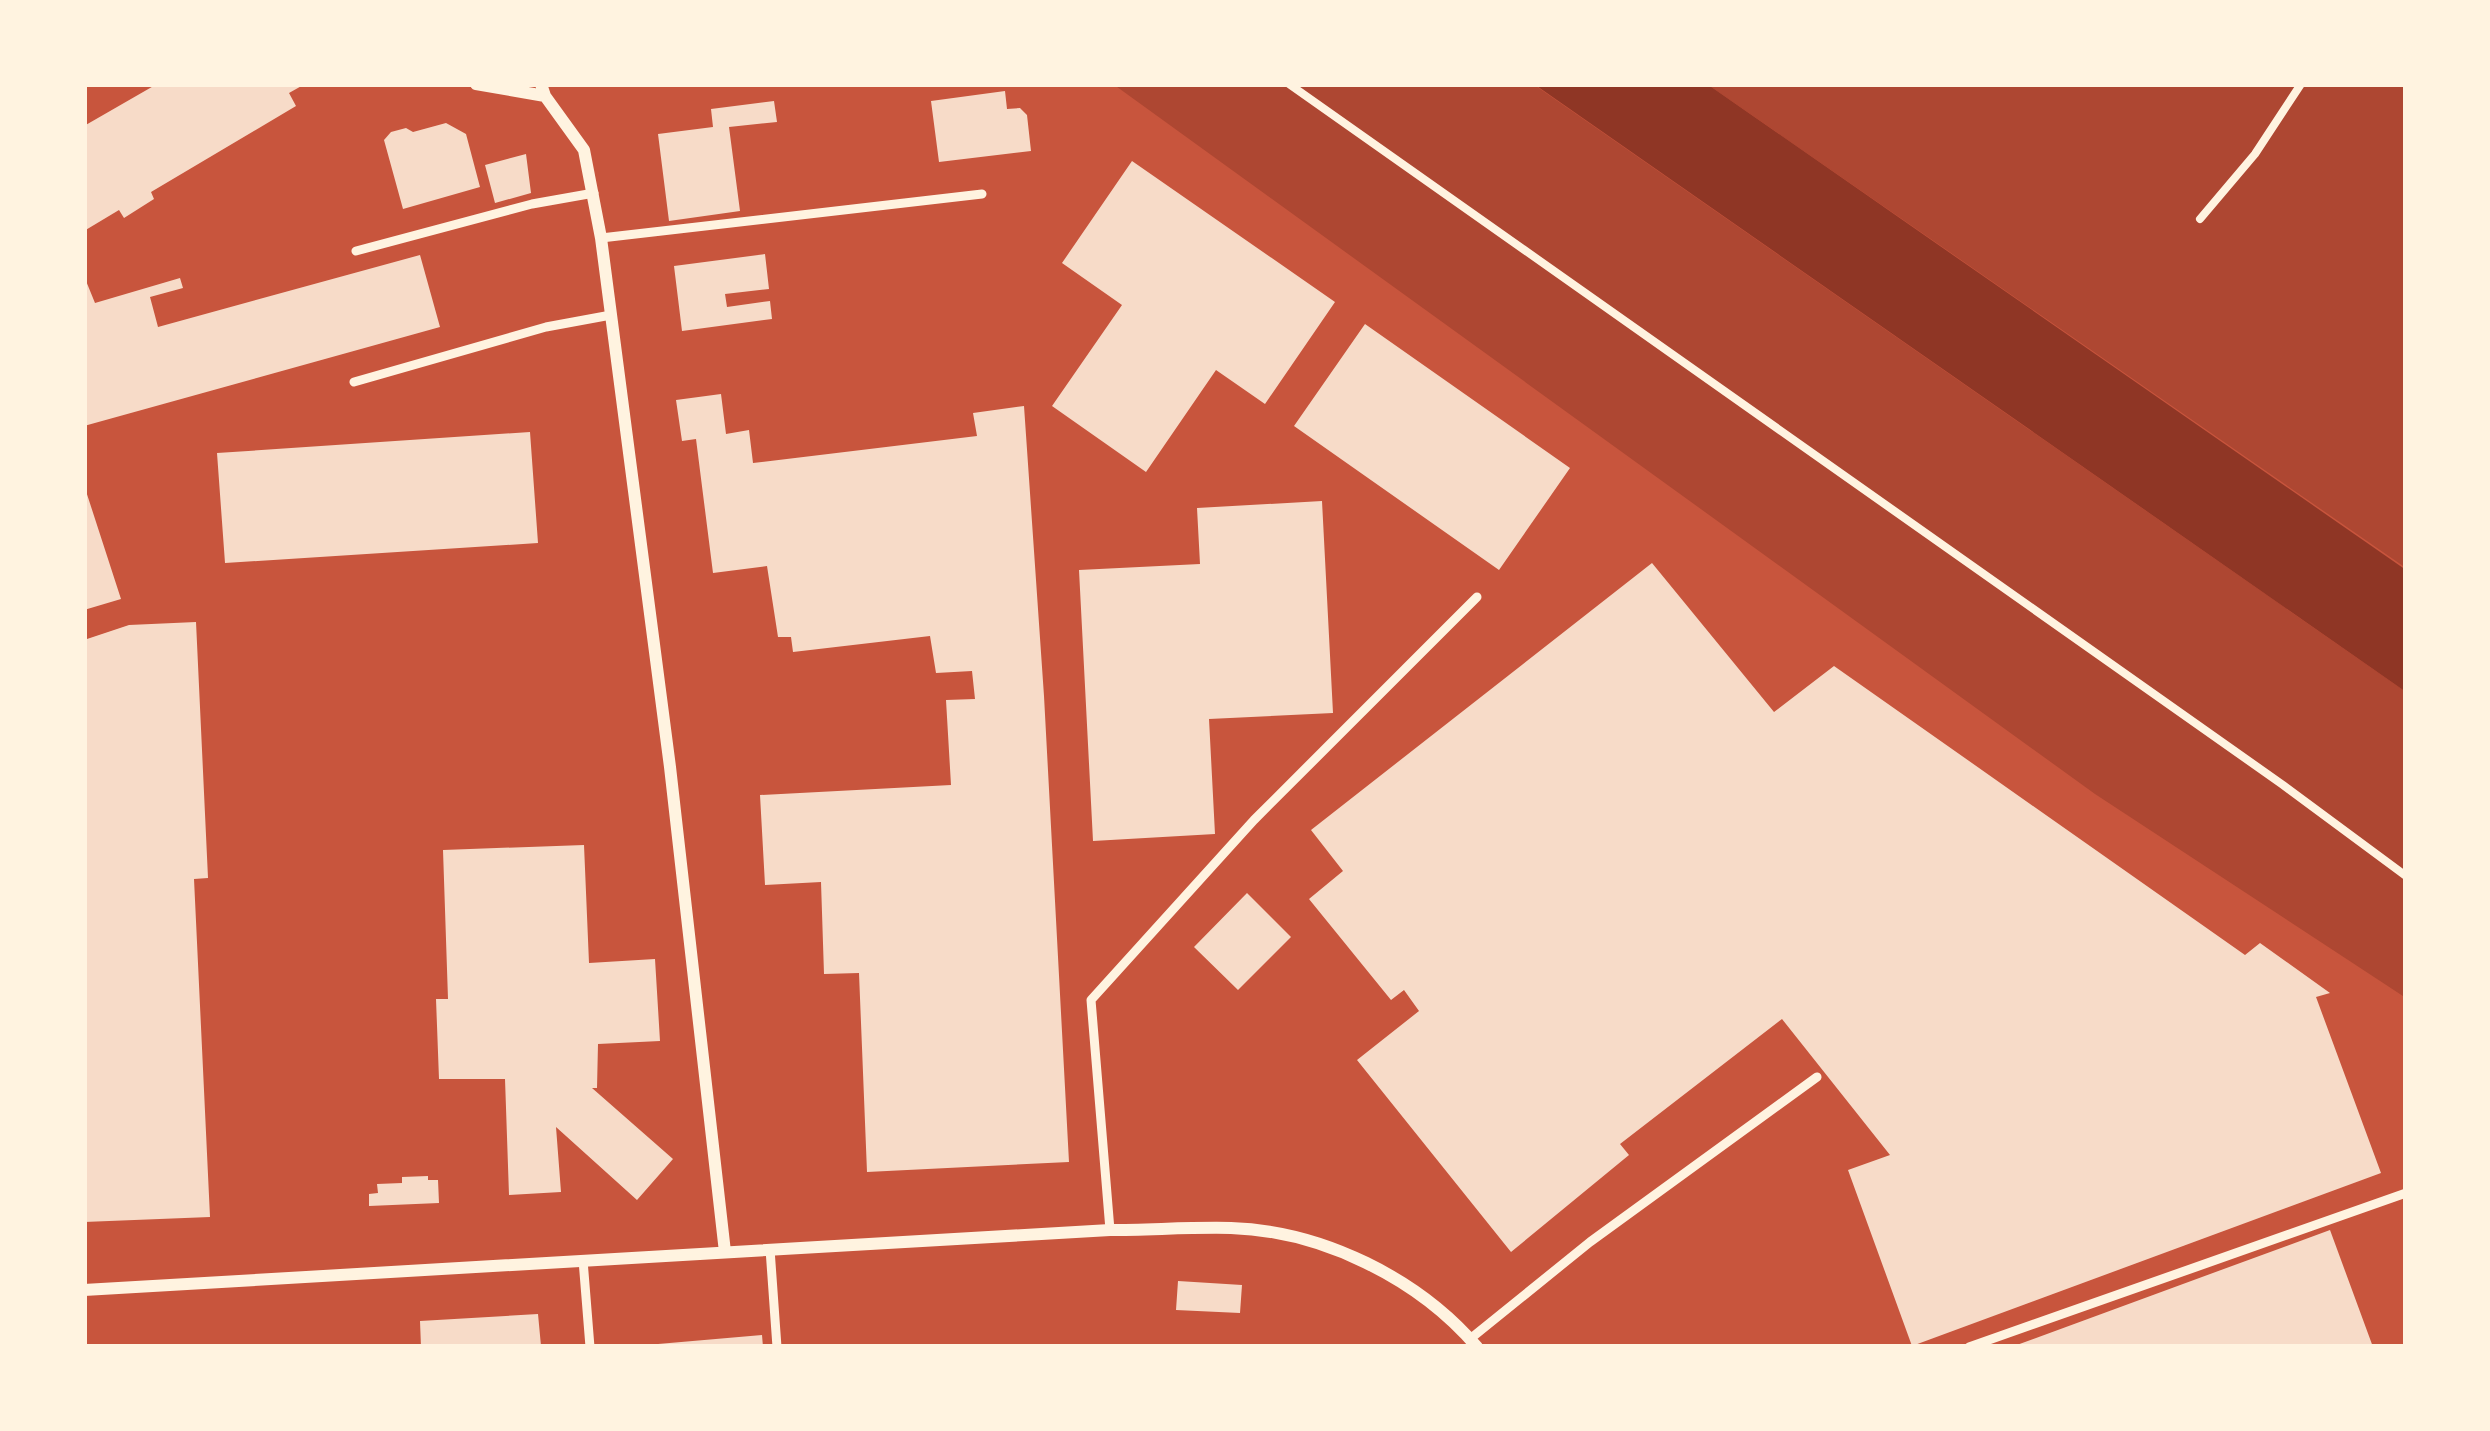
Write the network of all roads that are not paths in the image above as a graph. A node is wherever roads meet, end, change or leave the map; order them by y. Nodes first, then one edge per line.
1 (476, 84) edge
2 (543, 90) edge
3 (593, 193) junction
4 (982, 194) dead end
5 (601, 238) junction
6 (356, 251) dead end
7 (611, 315) junction
8 (354, 382) dead end
9 (1477, 597) dead end
10 (1817, 1077) dead end
11 (2406, 1193) edge
12 (1110, 1230) junction
13 (770, 1249) junction
14 (724, 1252) junction
15 (583, 1260) junction
16 (84, 1290) edge
17 (1473, 1343) edge
18 (590, 1347) edge
19 (777, 1347) edge
20 (1969, 1347) edge

1 - 2 street
2 - 3 street
3 - 5 street
3 - 6 lane
4 - 5 lane
5 - 7 street
7 - 8 lane
7 - 14 street
9 - 12 lane
10 - 17 lane
11 - 20 lane
12 - 13 street
12 - 17 street
13 - 14 street
13 - 19 lane
14 - 15 street
15 - 16 street
15 - 18 lane

